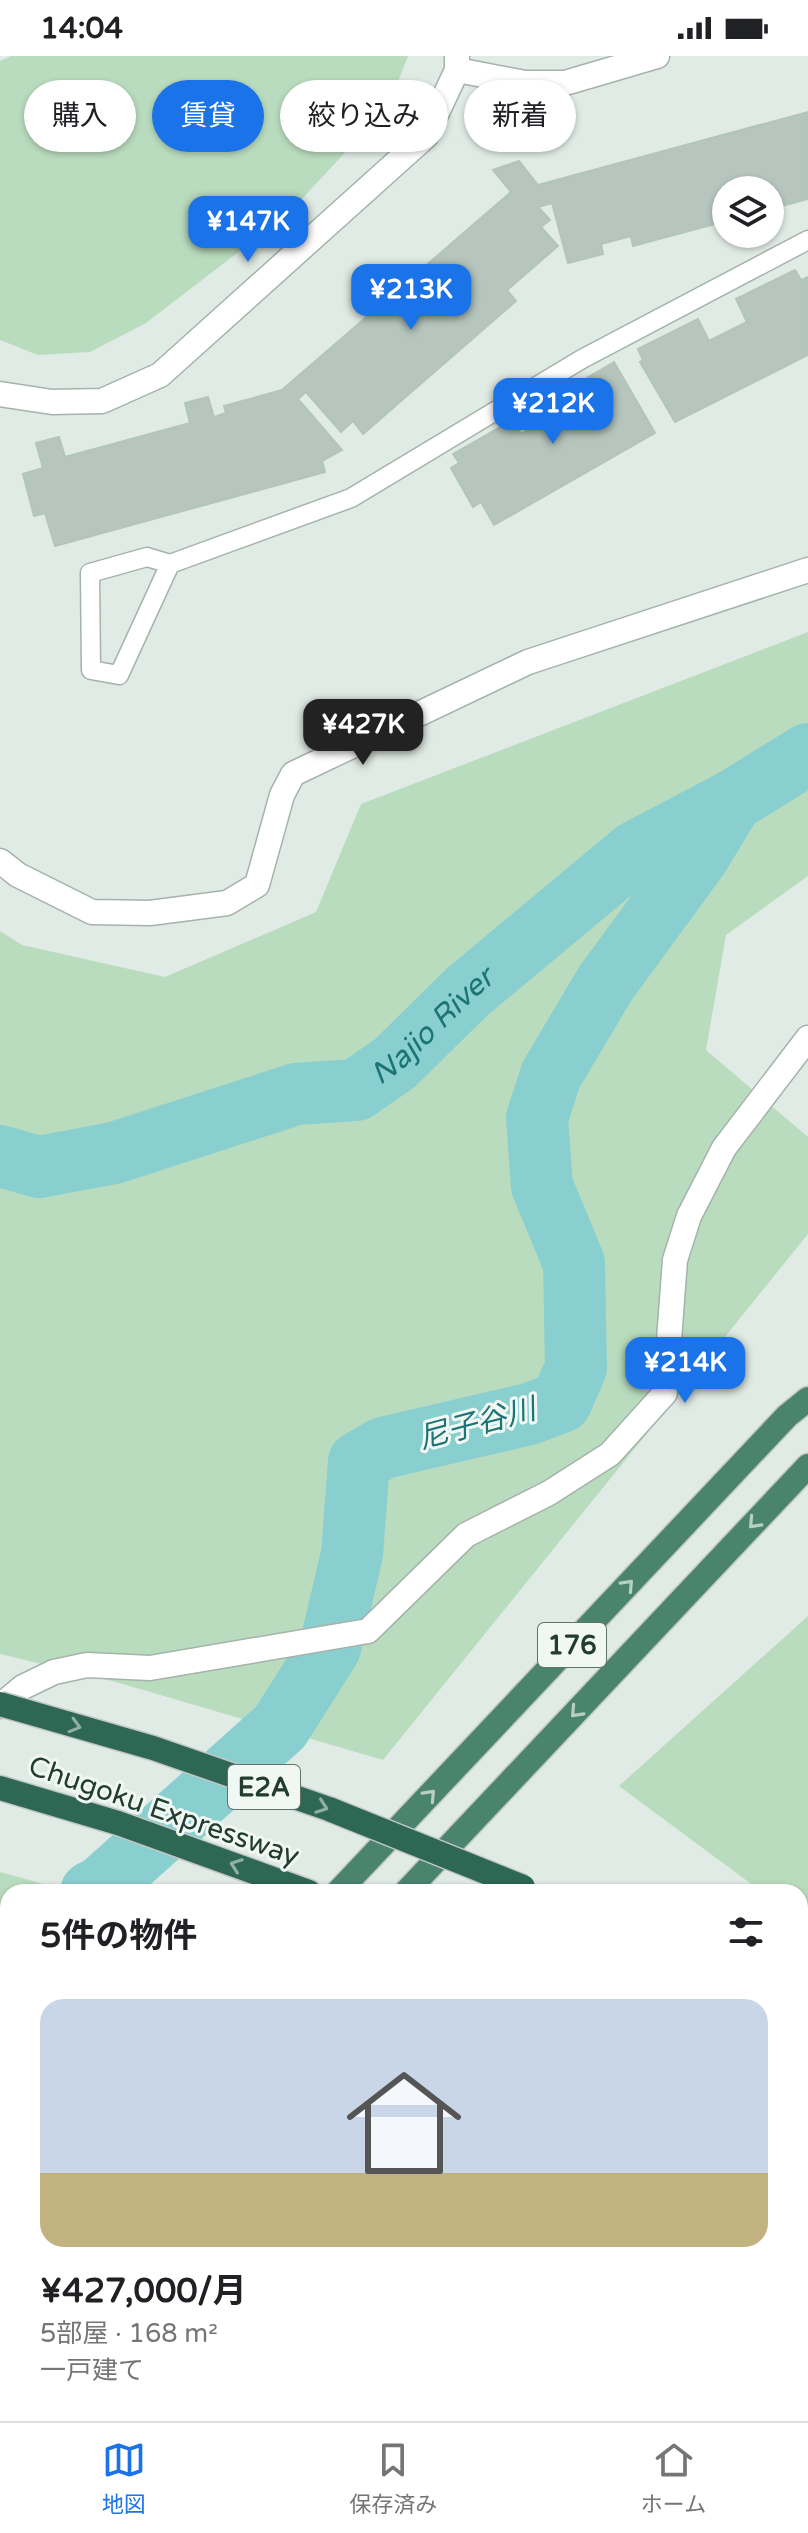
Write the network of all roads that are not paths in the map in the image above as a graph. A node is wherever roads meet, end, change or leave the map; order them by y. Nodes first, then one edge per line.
1 (657, 56) edge
2 (457, 63) edge
3 (808, 240) edge
4 (0, 394) edge
5 (170, 564) junction
6 (808, 570) edge
7 (0, 861) edge
8 (808, 1038) edge
9 (808, 1399) edge
10 (808, 1466) edge
11 (0, 1705) edge
12 (0, 1788) edge
13 (287, 1884) edge
14 (346, 1884) edge
15 (414, 1884) edge
16 (516, 1884) edge

1 - 2 street
2 - 4 street
3 - 5 lane
5 - 5 lane
6 - 7 street
8 - 11 street
14 -> 9 highway, 176
10 -> 15 highway, 176
11 -> 16 highway, Chugoku Expressway / E2A, bridge
13 -> 12 highway, Chugoku Expressway

